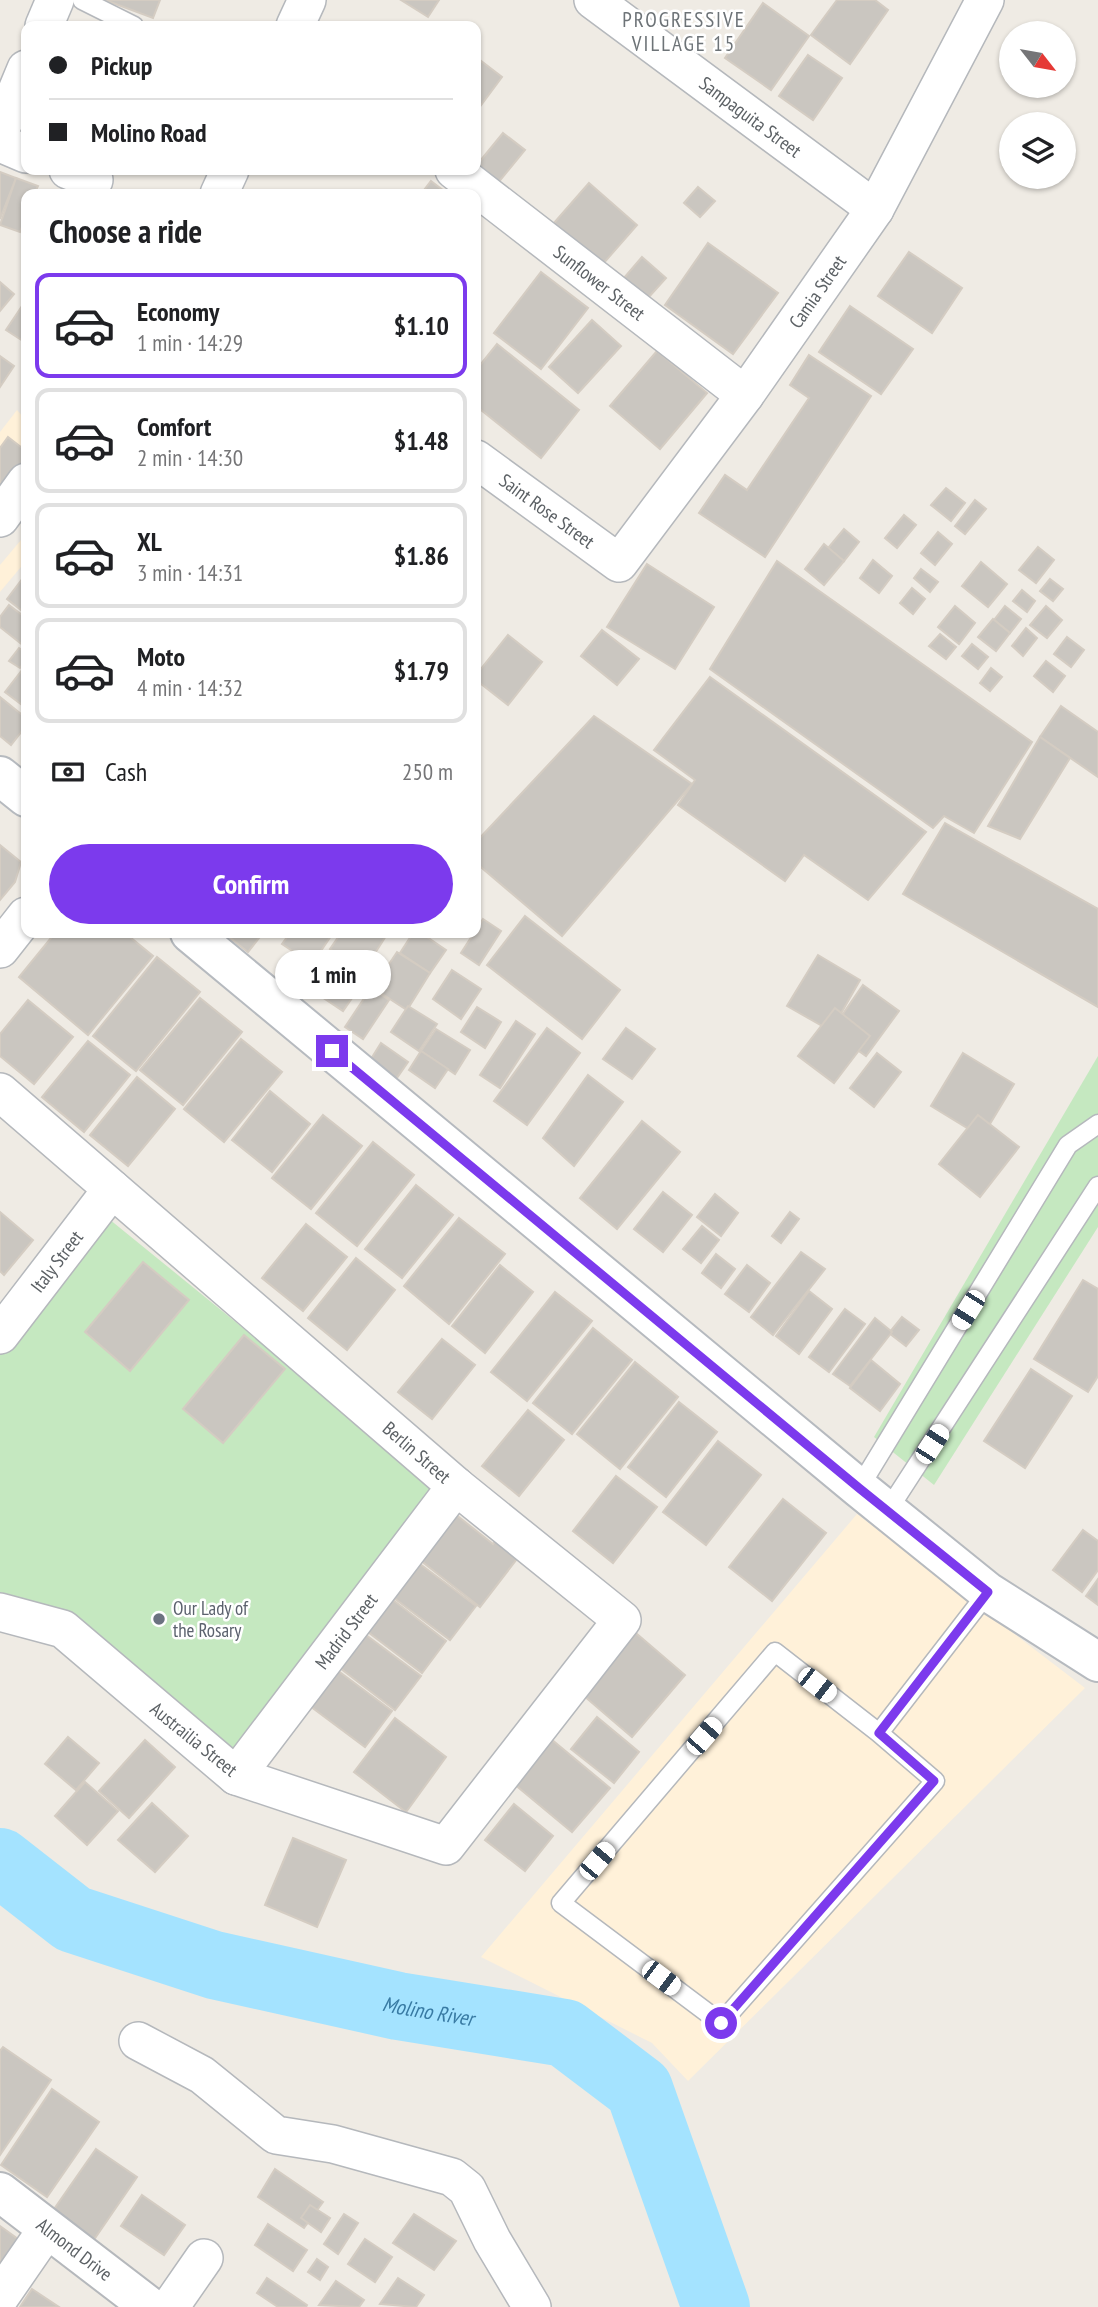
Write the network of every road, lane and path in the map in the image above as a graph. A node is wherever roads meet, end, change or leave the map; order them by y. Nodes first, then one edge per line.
1 (55, 0) edge
2 (82, 0) edge
3 (307, 0) edge
4 (593, 0) edge
5 (971, 6) edge
6 (46, 21) edge
7 (124, 21) edge
8 (297, 21) edge
9 (21, 81) edge
10 (0, 131) edge
11 (0, 143) edge
12 (21, 151) edge
13 (460, 175) edge
14 (479, 189) edge
15 (481, 191) edge
16 (875, 209) junction
17 (745, 395) junction
18 (481, 463) edge
19 (21, 489) edge
20 (0, 518) edge
21 (619, 563) joint
22 (0, 776) edge
23 (21, 793) edge
24 (21, 922) edge
25 (196, 938) edge
26 (0, 949) edge
27 (0, 1092) edge
28 (1098, 1124) edge
29 (1098, 1186) edge
30 (112, 1189) junction
31 (0, 1335) edge
32 (456, 1486) junction
33 (874, 1499) junction
34 (988, 1592) junction
35 (0, 1612) edge
36 (1098, 1662) edge
37 (879, 1733) junction
38 (236, 1776) junction
39 (446, 1846) joint
40 (138, 2041) dead end
41 (0, 2192) edge
42 (47, 2229) junction
43 (204, 2258) dead end
44 (0, 2297) edge
45 (150, 2307) edge
46 (170, 2307) edge
47 (533, 2307) edge

1 - 6 street
2 - 7 lane
3 - 8 street
4 - 16 street, Sampaguita Street
5 - 16 street, Camia Street
9 - 10 street
11 - 12 street
13 - 14 street, Sunflower Street
15 - 17 street, Sunflower Street
16 - 17 street, Camia Street
17 - 21 street, Camia Street
18 - 21 street, Saint Rose Street
19 - 20 street
22 - 23 main road
24 - 26 street
25 - 33 main road
27 - 30 street, Berlin Street
28 - 33 lane
29 - 33 lane
30 - 31 street, Italy Street
30 - 32 street, Berlin Street
32 - 38 street, Madrid Street
32 - 39 street, Berlin Street
33 - 34 main road
34 - 36 main road
34 - 37 lane
35 - 38 street, Austrailia Street
37 - 37 lane
38 - 39 street, Austrailia Street
40 - 47 street
41 - 42 main road, Almond Drive
42 - 44 street
42 - 45 main road, Almond Drive
43 - 46 street

